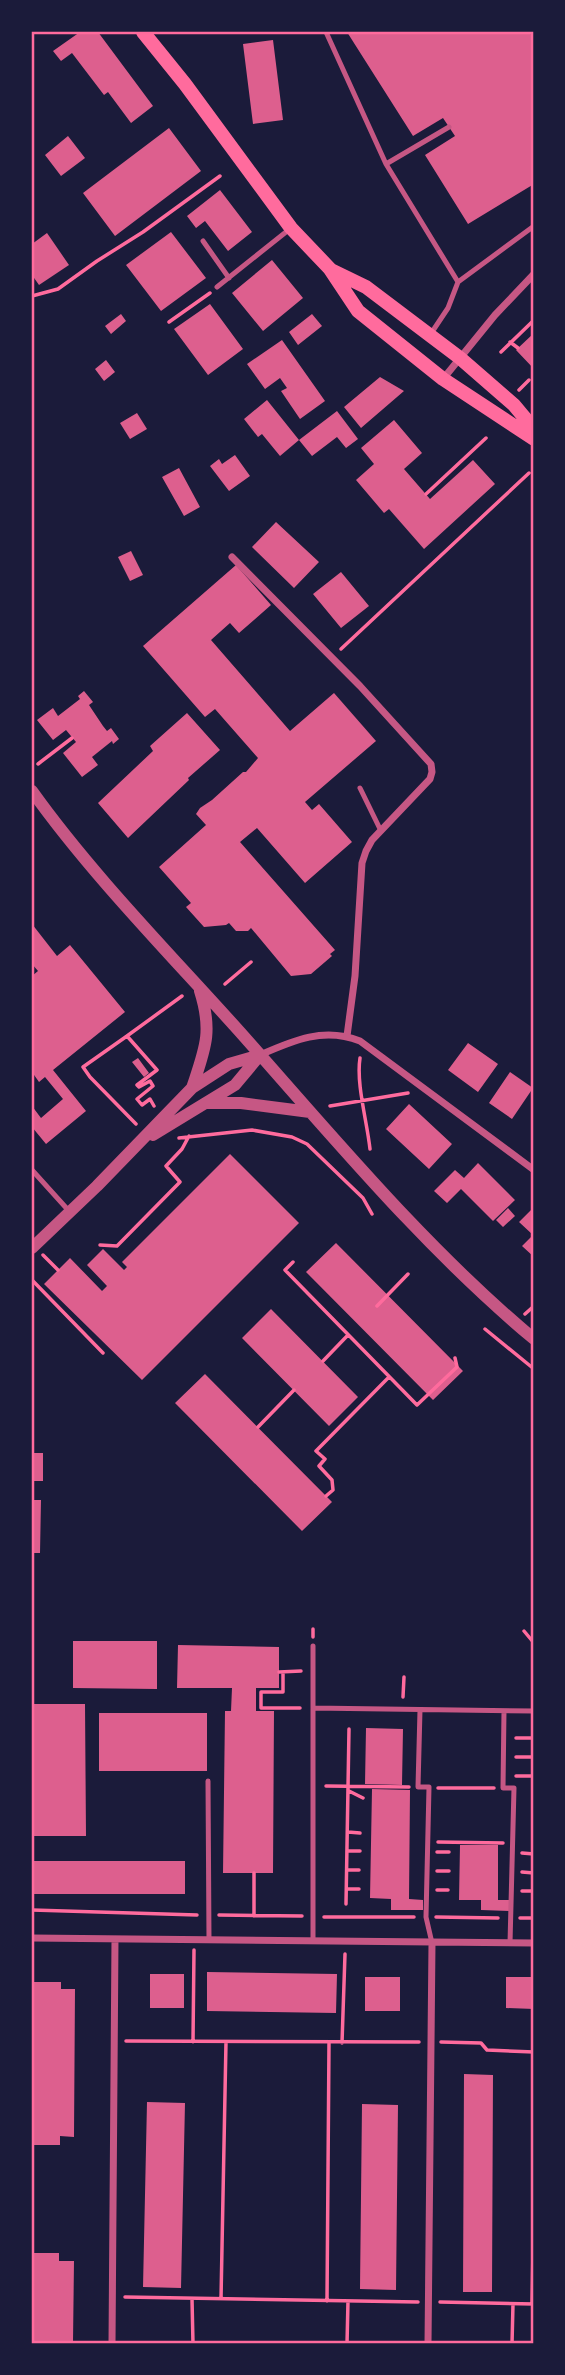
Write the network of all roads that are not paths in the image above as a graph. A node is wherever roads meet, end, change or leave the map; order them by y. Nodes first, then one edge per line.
1 (143, 32) edge
2 (326, 32) edge
3 (449, 127) dead end
4 (386, 164) junction
5 (534, 226) edge
6 (291, 228) junction
7 (203, 241) dead end
8 (330, 269) junction
9 (534, 274) edge
10 (229, 278) junction
11 (458, 282) junction
12 (217, 287) road end
13 (430, 335) junction
14 (460, 358) junction
15 (443, 379) junction
16 (534, 429) edge
17 (534, 439) edge
18 (232, 557) dead end
19 (360, 788) dead end
20 (32, 791) edge
21 (381, 831) junction
22 (197, 984) junction
23 (347, 1036) junction
24 (260, 1055) junction
25 (192, 1088) junction
26 (206, 1103) junction
27 (310, 1112) junction
28 (138, 1144) junction
29 (32, 1170) edge
30 (534, 1170) edge
31 (69, 1211) junction
32 (32, 1248) edge
33 (534, 1339) edge
34 (313, 1646) dead end
35 (313, 1708) junction
36 (420, 1710) junction
37 (504, 1711) junction
38 (534, 1712) edge
39 (208, 1781) dead end
40 (32, 1938) edge
41 (115, 1939) junction
42 (209, 1940) junction
43 (313, 1941) junction
44 (432, 1943) junction
45 (510, 1943) junction
46 (534, 1943) edge
47 (112, 2343) edge
48 (428, 2343) edge

1 - 6 main road
2 - 4 lane
3 - 4 lane
4 - 11 lane
5 - 11 lane
6 - 8 main road
6 - 10 lane
7 - 10 lane
8 - 13 main road
8 - 15 main road
9 - 14 street
10 - 12 lane
11 - 13 lane
13 - 14 main road
14 - 15 street
14 - 16 main road
15 - 17 main road
18 - 21 street
19 - 21 lane
20 - 22 street
21 - 23 street
22 - 24 street
22 - 25 street
23 - 24 street
23 - 30 street
24 - 25 street
24 - 26 street
24 - 27 street
25 - 28 street
26 - 27 street
26 - 28 street
27 - 33 street
28 - 31 street
29 - 31 lane
31 - 32 street
34 - 35 lane
35 - 36 lane
35 - 43 lane
36 - 37 lane
36 - 44 lane
37 - 38 lane
37 - 45 lane
39 - 42 lane
40 - 41 street
41 - 42 street
41 - 47 street
42 - 43 street
43 - 44 street
44 - 45 street
44 - 48 street
45 - 46 street

